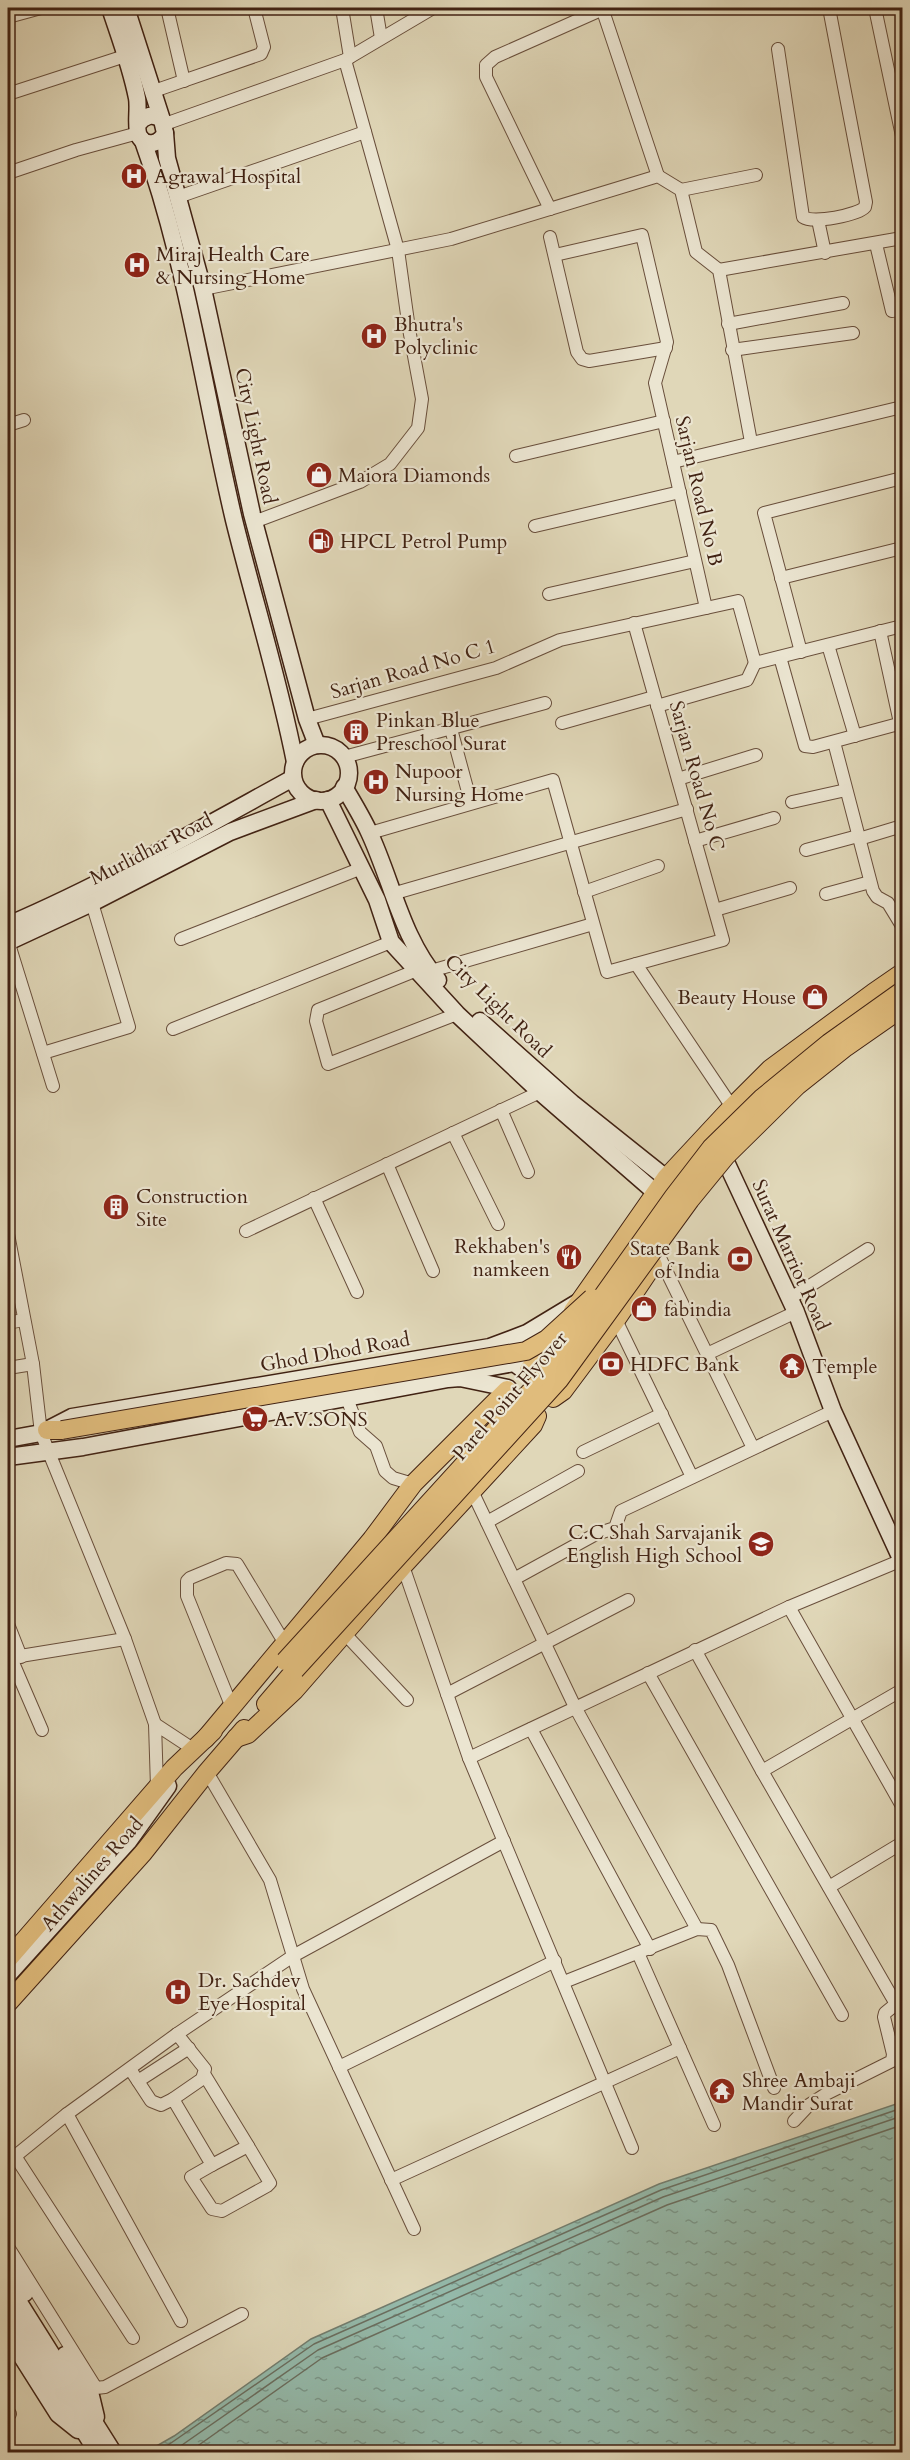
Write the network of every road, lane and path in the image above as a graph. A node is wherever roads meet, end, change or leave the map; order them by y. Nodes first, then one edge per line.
1 (41, 8) edge
2 (110, 8) edge
3 (126, 8) edge
4 (167, 8) edge
5 (254, 8) edge
6 (342, 8) edge
7 (376, 8) edge
8 (433, 8) edge
9 (603, 8) edge
10 (829, 8) edge
11 (875, 8) edge
12 (8, 17) edge
13 (381, 38) junction
14 (778, 49) dead end
15 (125, 56) junction
16 (347, 58) junction
17 (184, 81) junction
18 (154, 91) junction
19 (8, 94) edge
20 (164, 126) junction
21 (365, 132) junction
22 (140, 133) junction
23 (903, 136) edge
24 (8, 173) edge
25 (756, 175) dead end
26 (658, 176) junction
27 (681, 190) junction
28 (178, 197) junction
29 (550, 209) junction
30 (818, 220) junction
31 (550, 237) dead end
32 (903, 238) edge
33 (876, 244) junction
34 (398, 250) junction
35 (825, 253) junction
36 (555, 255) junction
37 (719, 270) junction
38 (203, 289) junction
39 (843, 303) dead end
40 (898, 310) edge
41 (728, 324) junction
42 (853, 333) dead end
43 (666, 348) junction
44 (732, 350) junction
45 (903, 407) edge
46 (24, 420) dead end
47 (664, 421) junction
48 (8, 425) edge
49 (751, 442) junction
50 (516, 456) dead end
51 (673, 462) junction
52 (903, 478) edge
53 (680, 492) junction
54 (254, 522) junction
55 (535, 526) dead end
56 (903, 548) edge
57 (695, 561) junction
58 (781, 578) junction
59 (549, 594) dead end
60 (706, 608) junction
61 (634, 623) junction
62 (903, 626) edge
63 (880, 631) junction
64 (828, 645) junction
65 (801, 652) junction
66 (780, 657) junction
67 (755, 663) junction
68 (656, 701) junction
69 (545, 703) dead end
70 (307, 719) junction
71 (562, 723) dead end
72 (902, 726) edge
73 (451, 729) junction
74 (855, 736) junction
75 (834, 742) junction
76 (317, 746) junction
77 (756, 755) dead end
78 (344, 757) junction
79 (294, 770) junction
80 (678, 779) junction
81 (344, 787) junction
82 (846, 790) junction
83 (322, 800) junction
84 (792, 802) dead end
85 (471, 803) junction
86 (687, 809) junction
87 (774, 818) dead end
88 (903, 826) edge
89 (370, 833) junction
90 (858, 837) junction
91 (695, 841) junction
92 (569, 844) junction
93 (806, 850) dead end
94 (658, 866) dead end
95 (362, 868) junction
96 (870, 882) junction
97 (790, 888) dead end
98 (584, 892) junction
99 (392, 894) junction
100 (826, 894) dead end
101 (92, 903) junction
102 (715, 910) junction
103 (593, 924) junction
104 (903, 926) edge
105 (8, 936) edge
106 (181, 939) dead end
107 (391, 942) junction
108 (636, 964) junction
109 (424, 970) junction
110 (903, 973) edge
111 (903, 991) edge
112 (903, 1008) edge
113 (457, 1014) junction
114 (903, 1016) edge
115 (173, 1029) dead end
116 (43, 1053) junction
117 (53, 1086) dead end
118 (540, 1092) junction
119 (732, 1107) junction
120 (501, 1110) junction
121 (453, 1133) junction
122 (387, 1164) junction
123 (727, 1164) junction
124 (528, 1172) dead end
125 (660, 1185) junction
126 (314, 1198) junction
127 (693, 1210) junction
128 (498, 1224) dead end
129 (246, 1231) dead end
130 (8, 1234) edge
131 (868, 1249) dead end
132 (659, 1256) junction
133 (433, 1271) dead end
134 (616, 1277) junction
135 (357, 1292) dead end
136 (580, 1301) junction
137 (793, 1306) junction
138 (619, 1315) junction
139 (23, 1320) junction
140 (8, 1323) edge
141 (707, 1354) junction
142 (33, 1364) junction
143 (8, 1368) edge
144 (527, 1370) junction
145 (456, 1379) junction
146 (508, 1389) junction
147 (346, 1396) junction
148 (553, 1398) junction
149 (833, 1411) junction
150 (662, 1414) junction
151 (537, 1416) junction
152 (50, 1431) junction
153 (8, 1439) edge
154 (753, 1448) junction
155 (48, 1451) junction
156 (583, 1452) dead end
157 (8, 1457) edge
158 (578, 1471) dead end
159 (693, 1477) junction
160 (413, 1484) junction
161 (472, 1491) junction
162 (487, 1522) junction
163 (897, 1535) edge
164 (372, 1539) junction
165 (902, 1561) edge
166 (403, 1566) junction
167 (514, 1579) junction
168 (628, 1600) dead end
169 (789, 1606) junction
170 (8, 1624) edge
171 (345, 1634) junction
172 (125, 1639) junction
173 (284, 1642) junction
174 (544, 1643) junction
175 (695, 1650) junction
176 (13, 1657) edge
177 (290, 1666) junction
178 (648, 1673) junction
179 (903, 1690) edge
180 (447, 1694) junction
181 (407, 1700) dead end
182 (231, 1705) junction
183 (575, 1707) junction
184 (852, 1718) junction
185 (155, 1724) junction
186 (531, 1729) junction
187 (42, 1730) dead end
188 (236, 1738) junction
189 (199, 1744) junction
190 (469, 1758) junction
191 (178, 1764) junction
192 (762, 1771) junction
193 (207, 1772) junction
194 (157, 1787) junction
195 (903, 1806) edge
196 (504, 1841) junction
197 (903, 1843) edge
198 (829, 1887) junction
199 (697, 1929) junction
200 (644, 1951) junction
201 (293, 1956) junction
202 (8, 1959) edge
203 (555, 1961) junction
204 (8, 1975) edge
205 (564, 1982) junction
206 (8, 2002) edge
207 (899, 2002) edge
208 (842, 2014) dead end
209 (177, 2034) junction
210 (189, 2048) junction
211 (680, 2048) junction
212 (339, 2067) junction
213 (130, 2068) junction
214 (204, 2074) junction
215 (138, 2081) junction
216 (604, 2083) junction
217 (774, 2088) dead end
218 (173, 2099) junction
219 (67, 2114) junction
220 (794, 2121) dead end
221 (714, 2125) dead end
222 (248, 2146) junction
223 (632, 2148) dead end
224 (11, 2159) edge
225 (212, 2165) junction
226 (391, 2180) junction
227 (414, 2229) dead end
228 (8, 2247) edge
229 (8, 2266) edge
230 (8, 2284) edge
231 (8, 2309) edge
232 (242, 2314) dead end
233 (181, 2321) dead end
234 (8, 2335) edge
235 (133, 2338) dead end
236 (94, 2439) edge
237 (112, 2452) edge

1 - 12 street
2 - 15 main road
3 - 18 main road, City Light Road
4 - 17 street
5 - 17 street
6 - 16 street
7 - 13 street
8 - 13 street
9 - 26 street
9 - 29 street
10 - 30 street
11 - 23 street
13 - 16 street
14 - 30 street
15 - 19 street
15 - 22 main road
16 - 20 street
16 - 21 street
17 - 18 street
18 - 20 main road, City Light Road
20 - 22 main road
20 - 22 main road
20 - 28 main road, City Light Road
21 - 28 street
21 - 34 street
22 - 24 street
22 - 79 main road
25 - 27 street
26 - 27 street
26 - 29 street
27 - 37 street
28 - 38 main road, City Light Road
29 - 34 street
30 - 35 street
31 - 36 street
32 - 33 street
33 - 35 street
33 - 40 street
34 - 38 street
34 - 54 street
35 - 37 street
36 - 43 street
36 - 43 street
37 - 41 street
38 - 54 main road, City Light Road
39 - 41 street
41 - 44 street
42 - 44 street
43 - 47 street, Sarjan Road No B
44 - 49 street
45 - 49 street
46 - 48 street
47 - 50 street
47 - 51 street, Sarjan Road No B
49 - 51 street
51 - 53 street, Sarjan Road No B
52 - 58 street
53 - 55 street
53 - 57 street, Sarjan Road No B
54 - 70 main road, City Light Road
56 - 58 street
57 - 59 street
57 - 60 street, Sarjan Road No B
58 - 65 street
60 - 61 street, Sarjan Road No C 1
60 - 67 street, Sarjan Road No C 1
61 - 68 street, Sarjan Road No C
61 - 70 street, Sarjan Road No C 1
62 - 63 street
63 - 64 street
63 - 72 street
64 - 65 street
64 - 74 street
65 - 66 street
66 - 67 street
66 - 75 street
67 - 68 street
68 - 71 street
68 - 80 street, Sarjan Road No C
69 - 73 street
70 - 76 main road, City Light Road
72 - 74 street
73 - 78 street
73 - 85 street
74 - 75 street
75 - 82 street
76 - 78 main road
76 - 79 main road
77 - 80 street
78 - 81 main road
79 - 83 main road
79 - 105 main road, Murlidhar Road
80 - 86 street, Sarjan Road No C
81 - 83 main road
81 - 89 main road, City Light Road
82 - 84 street
82 - 90 street
83 - 95 main road
83 - 101 main road, Murlidhar Road
85 - 89 street
85 - 92 street
86 - 91 street, Sarjan Road No C
86 - 92 street
87 - 91 street
88 - 90 street
89 - 99 main road, City Light Road
90 - 93 street
90 - 96 street
91 - 102 street, Sarjan Road No C
92 - 98 street
92 - 99 street
94 - 98 street
95 - 106 street
95 - 107 main road
96 - 100 street
96 - 104 street
97 - 102 street
98 - 103 street
99 - 109 main road, City Light Road
101 - 105 main road, Murlidhar Road
101 - 116 street
102 - 108 street, Sarjan Road No C
103 - 108 street
103 - 109 street
105 - 116 street
107 - 109 main road
107 - 115 street
108 - 119 street
109 - 113 main road
109 - 113 street
109 - 125 main road, City Light Road
110 - 119 main road
111 - 134 main road, Parel Point Flyover, bridge
112 - 177 main road, Parel Point Flyover, bridge
113 - 118 main road
114 - 123 main road
116 - 117 street
118 - 120 street
118 - 125 main road
119 - 125 main road
120 - 121 street
120 - 124 street
121 - 122 street
121 - 128 street
122 - 126 street
122 - 133 street
123 - 127 main road
123 - 137 main road, Surat Marriot Road
125 - 127 main road
125 - 136 main road
126 - 129 street
126 - 135 street
127 - 132 main road
130 - 139 street
131 - 137 street
132 - 138 main road
132 - 141 street
134 - 152 main road, bridge
134 - 177 main road, Parel Point Flyover, bridge
136 - 138 main road
136 - 144 main road
136 - 152 main road, Ghod Dhod Road
137 - 141 street
137 - 149 main road, Surat Marriot Road
138 - 148 main road
138 - 150 street
139 - 140 street
139 - 142 street
141 - 154 street
142 - 143 street
142 - 152 street
144 - 145 main road
144 - 146 main road
144 - 148 main road
145 - 146 main road
145 - 147 main road
146 - 151 main road
146 - 160 main road
147 - 155 main road
147 - 160 street
148 - 151 main road
149 - 154 street
149 - 163 main road, Surat Marriot Road
150 - 156 street
150 - 159 street
151 - 161 main road
152 - 153 main road
152 - 155 street
154 - 159 street
155 - 157 main road
155 - 172 street
158 - 162 street
159 - 167 street
160 - 164 main road
161 - 162 street
161 - 166 main road
162 - 167 street
163 - 165 main road, Surat Marriot Road
164 - 166 street
164 - 173 main road
165 - 169 street
166 - 171 main road
166 - 180 street
167 - 174 street
168 - 174 street
169 - 175 street
169 - 184 street
170 - 176 street
171 - 181 street
171 - 188 main road
172 - 176 street
172 - 185 street
173 - 182 main road
173 - 182 street
174 - 180 street
174 - 183 street
175 - 178 street
175 - 192 street
176 - 187 street
177 - 188 main road, Parel Point Flyover
177 - 189 main road, Parel Point Flyover
178 - 183 street
178 - 208 street
179 - 184 street
180 - 190 street
182 - 189 main road
183 - 186 street
183 - 199 street
184 - 192 street
184 - 195 street
185 - 189 street
185 - 194 street
186 - 190 street
186 - 200 street
188 - 193 main road, Parel Point Flyover
189 - 191 main road, Athwalines Road
190 - 196 street
191 - 194 main road, Athwalines Road
191 - 204 main road
192 - 198 street
193 - 201 street
193 - 206 main road, Athwalines Road
194 - 202 main road, Athwalines Road
196 - 201 street
196 - 203 street
197 - 198 street
198 - 207 street
199 - 200 street
199 - 217 street
200 - 205 street
200 - 211 street
201 - 209 street
201 - 212 street
203 - 205 street
203 - 212 street
205 - 216 street
207 - 220 street
209 - 210 street
209 - 213 street
210 - 214 street
210 - 215 street
211 - 216 street
211 - 221 street
212 - 226 street
213 - 215 street
213 - 219 street
214 - 218 street
214 - 222 street
215 - 218 street
216 - 223 street
216 - 226 street
218 - 225 street
219 - 224 street
219 - 233 street
222 - 225 street
222 - 225 street
224 - 235 street
226 - 227 street
228 - 232 street
229 - 236 main road
230 - 236 main road
231 - 236 main road
234 - 236 main road
236 - 237 main road

